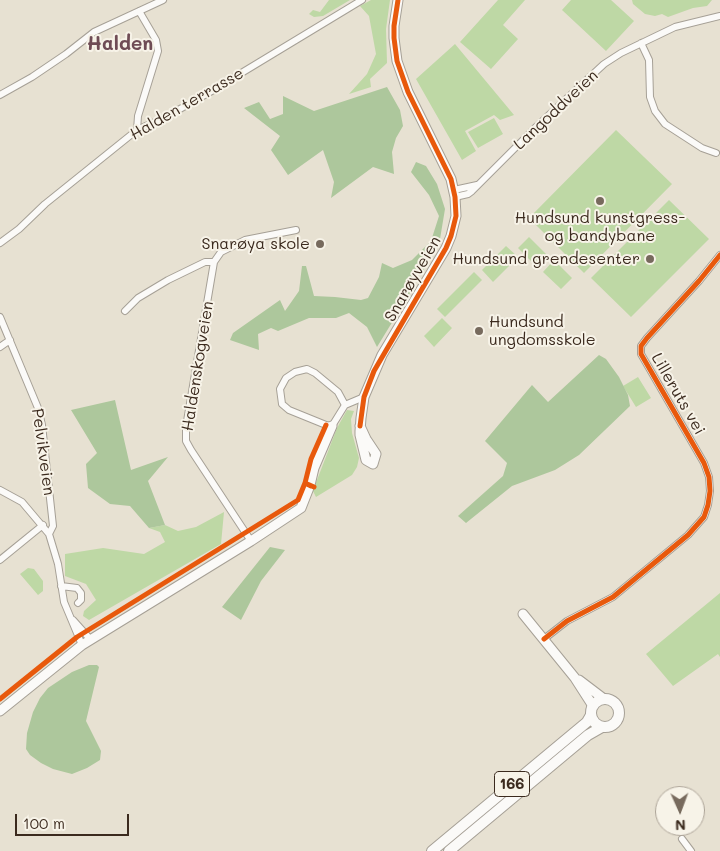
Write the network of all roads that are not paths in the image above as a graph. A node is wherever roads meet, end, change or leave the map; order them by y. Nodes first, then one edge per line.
1 (163, 0) edge
2 (362, 0) edge
3 (398, 0) edge
4 (139, 11) junction
5 (720, 16) edge
6 (641, 43) junction
7 (0, 96) edge
8 (137, 130) junction
9 (716, 153) dead end
10 (455, 194) junction
11 (296, 230) dead end
12 (0, 243) edge
13 (720, 255) edge
14 (214, 262) junction
15 (125, 311) dead end
16 (0, 317) edge
17 (10, 340) junction
18 (0, 347) edge
19 (364, 397) junction
20 (345, 405) junction
21 (332, 426) junction
22 (369, 452) dead end
23 (0, 490) edge
24 (43, 525) junction
25 (49, 534) junction
26 (251, 541) junction
27 (0, 560) edge
28 (61, 586) junction
29 (78, 602) dead end
30 (524, 614) dead end
31 (73, 620) junction
32 (90, 639) junction
33 (544, 639) junction
34 (82, 645) junction
35 (575, 678) junction
36 (604, 699) junction
37 (592, 711) junction
38 (0, 712) edge
39 (602, 727) junction
40 (682, 839) dead end
41 (432, 851) edge
42 (450, 851) edge
43 (691, 851) edge

1 - 4 street
2 - 8 street, Halden terrasse
3 - 10 street, Snarøyveien
4 - 7 street
4 - 8 street
5 - 6 street, Langoddveien
6 - 9 street
6 - 10 street, Langoddveien
8 - 12 street, Halden terrasse
10 - 19 street, Snarøyveien
11 - 14 street
13 - 33 street, Lilleruts vei
14 - 15 street
14 - 26 street, Haldenskogveien
16 - 17 street, Pelvikveien
17 - 18 street
17 - 25 street, Pelvikveien
19 - 20 street
19 - 22 street, Snarøyveien
20 - 21 street
20 - 21 street
21 - 26 street
23 - 24 street
24 - 25 street
24 - 27 street
25 - 28 street
26 - 32 street
28 - 29 street
28 - 31 street
30 - 33 street
31 - 32 street
31 - 34 street
32 - 34 street
33 - 35 street
34 - 38 street
35 - 36 street
35 - 37 street
36 - 37 main road, 166
36 - 39 main road, 166
37 - 39 main road
37 - 41 main road, 166
39 - 42 main road, 166
40 - 43 street

